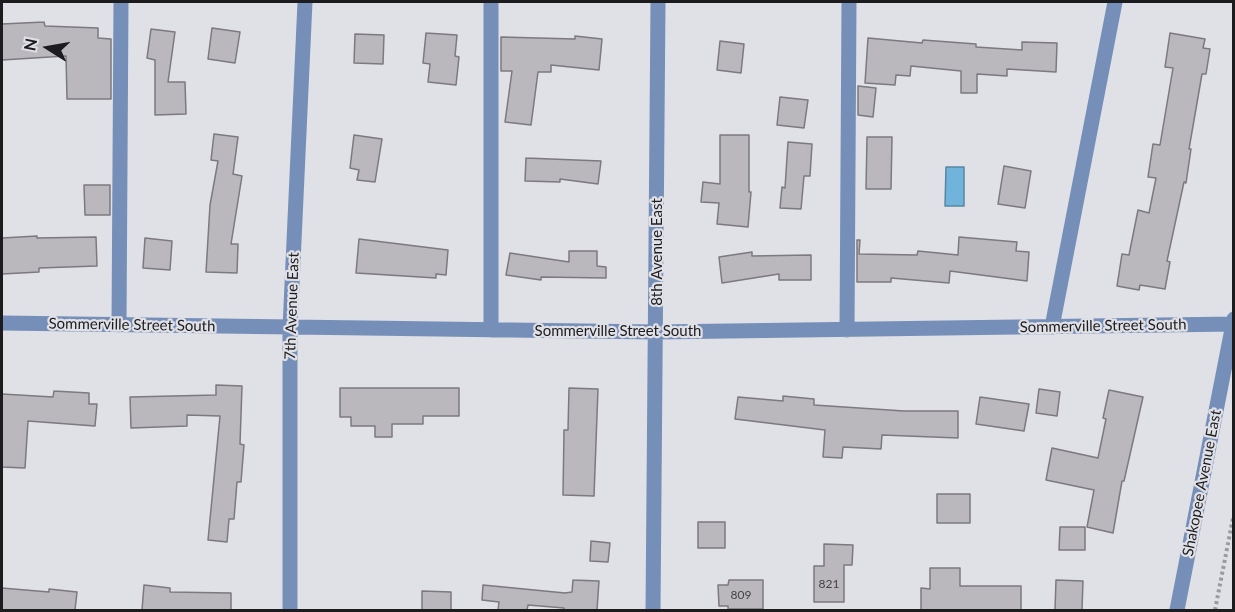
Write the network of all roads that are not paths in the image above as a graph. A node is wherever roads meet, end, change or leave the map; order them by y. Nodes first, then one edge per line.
1 (121, 2) edge
2 (305, 2) edge
3 (491, 2) edge
4 (658, 2) edge
5 (849, 2) edge
6 (1115, 2) edge
7 (2, 323) edge
8 (1233, 323) edge
9 (119, 325) junction
10 (1052, 327) junction
11 (290, 328) junction
12 (491, 330) junction
13 (848, 330) junction
14 (656, 332) junction
15 (290, 610) edge
16 (653, 610) edge
17 (1177, 610) edge

1 - 9 street
2 - 11 street, 7th Avenue East
3 - 12 street
4 - 14 street, 8th Avenue East
5 - 13 street
6 - 10 street
7 - 9 street, Sommerville Street South
8 - 10 street, Sommerville Street South
8 - 17 street, Shakopee Avenue East
9 - 11 street, Sommerville Street South
10 - 13 street, Sommerville Street South
11 - 12 street, Sommerville Street South
11 - 15 street, 7th Avenue East
12 - 14 street, Sommerville Street South
13 - 14 street, Sommerville Street South
14 - 16 street, 8th Avenue East

